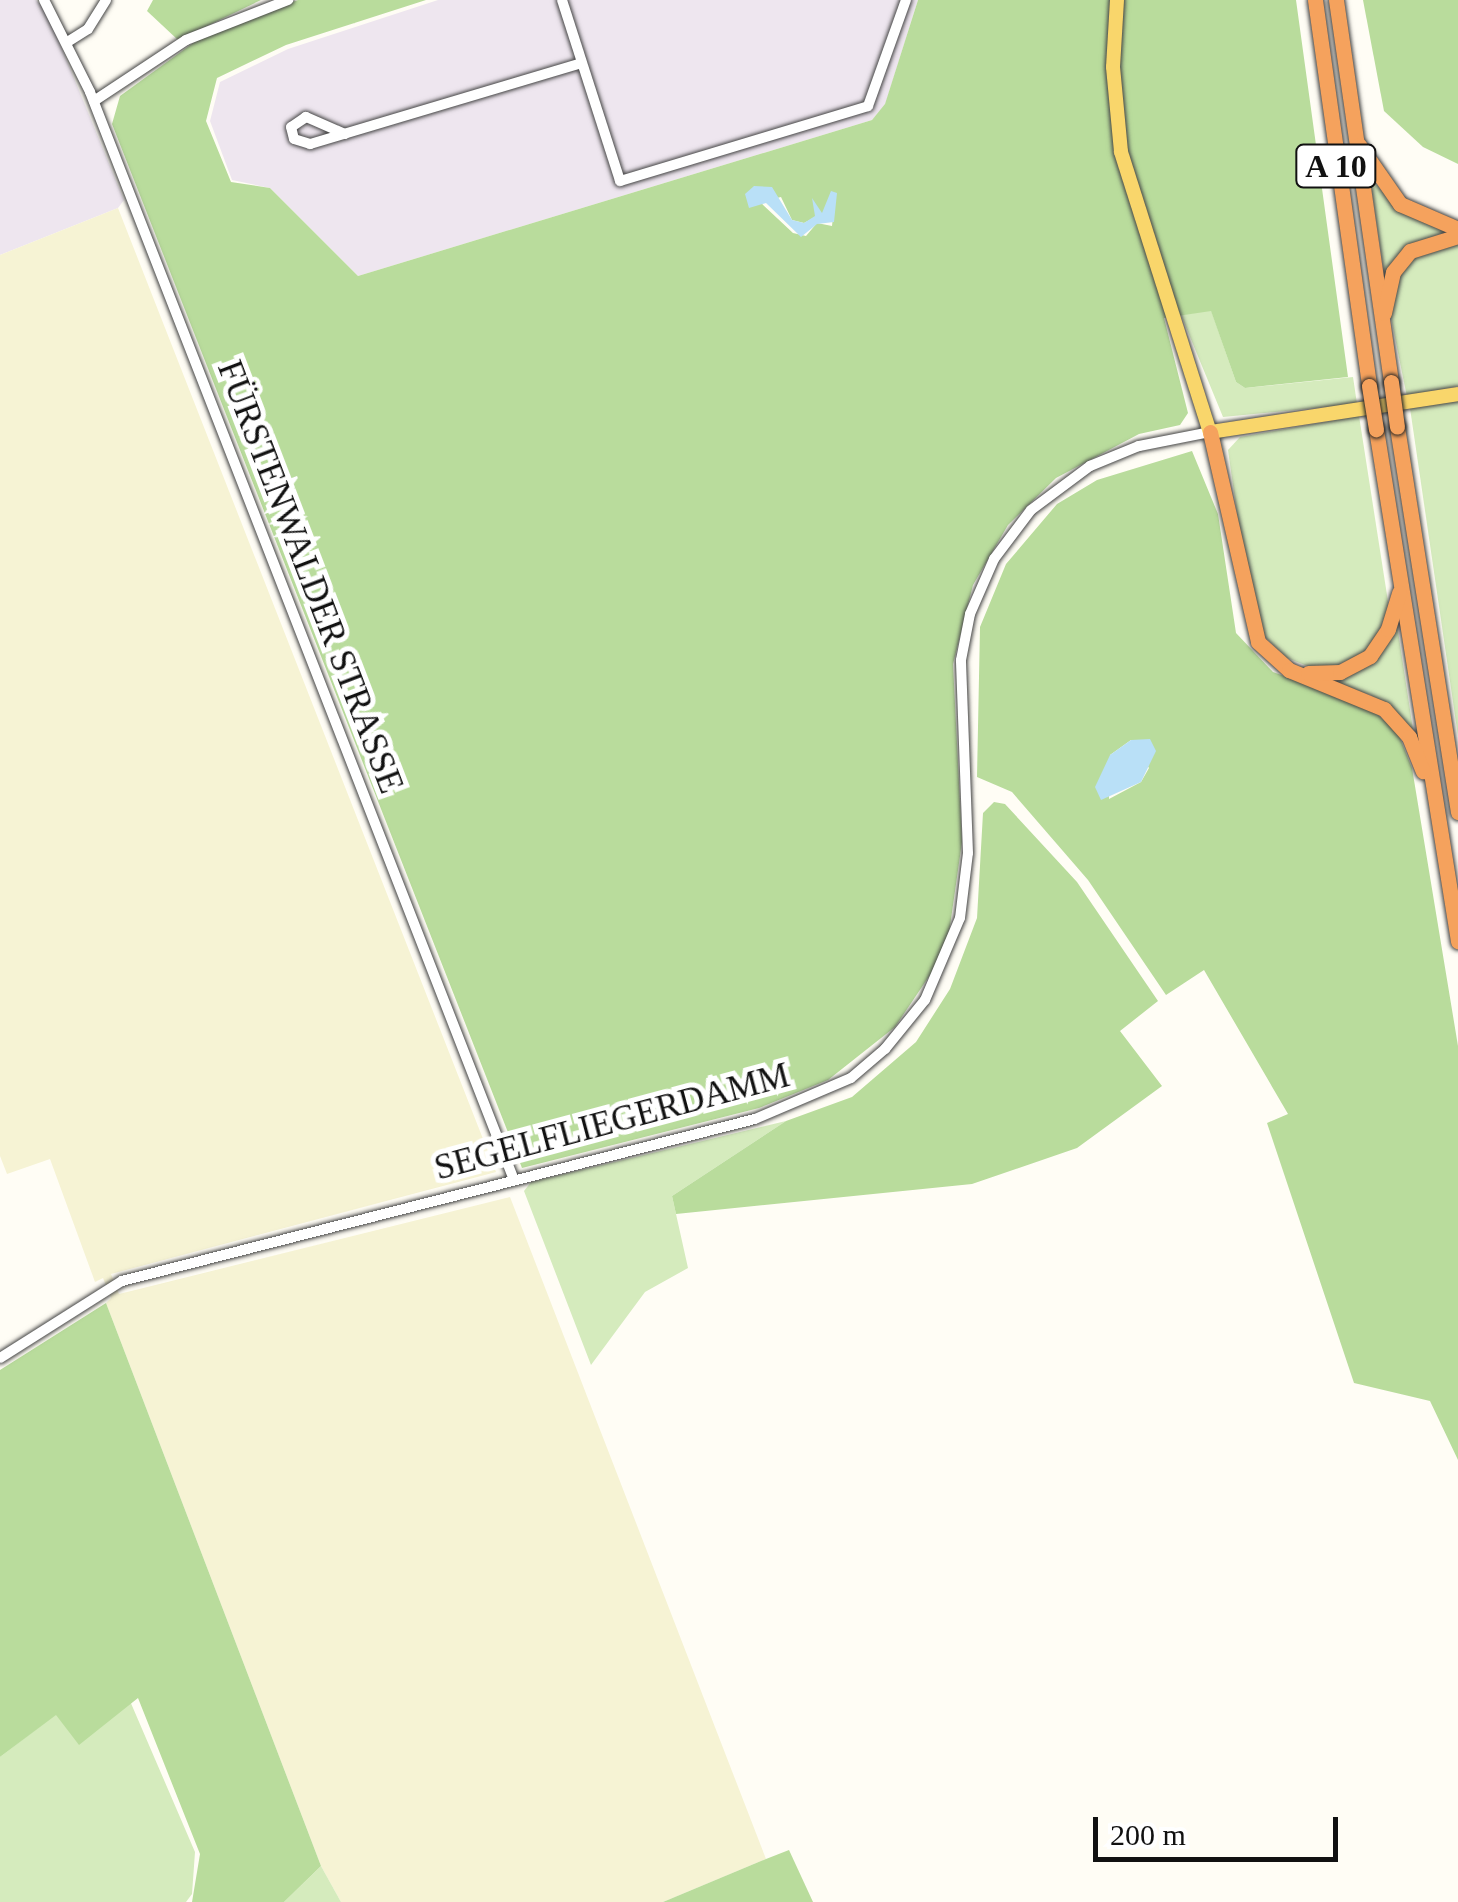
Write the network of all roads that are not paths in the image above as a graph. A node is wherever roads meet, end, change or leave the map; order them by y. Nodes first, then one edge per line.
1 (44, 0) edge
2 (106, 0) edge
3 (288, 0) edge
4 (562, 0) edge
5 (906, 0) edge
6 (1117, 0) edge
7 (1315, 0) edge
8 (1336, 0) edge
9 (69, 41) junction
10 (580, 63) junction
11 (94, 102) junction
12 (344, 134) junction
13 (1354, 137) junction
14 (1458, 232) edge
15 (1382, 327) junction
16 (1458, 394) edge
17 (1210, 432) junction
18 (1402, 585) junction
19 (1289, 670) junction
20 (1458, 812) edge
21 (1436, 813) junction
22 (1458, 941) edge
23 (514, 1180) junction
24 (0, 1358) edge

1 - 9 street, FÜRSTENWALDER STRASSE
2 - 9 street
3 - 11 street
4 - 10 street
5 - 10 street
6 - 17 main road
7 - 18 highway, A 10, bridge
8 - 13 highway, A 10
9 - 11 street, FÜRSTENWALDER STRASSE
10 - 12 street
11 - 23 street, FÜRSTENWALDER STRASSE
12 - 12 street
13 - 14 highway
13 - 15 highway, A 10
14 - 15 highway
15 - 20 highway, A 10, bridge
16 - 17 main road, SEGELFLIEGERDAMM
17 - 19 highway
17 - 23 street, SEGELFLIEGERDAMM
18 - 19 highway
18 - 21 highway, A 10
19 - 21 highway
21 - 22 highway, A 10
23 - 24 street, SEGELFLIEGERDAMM

